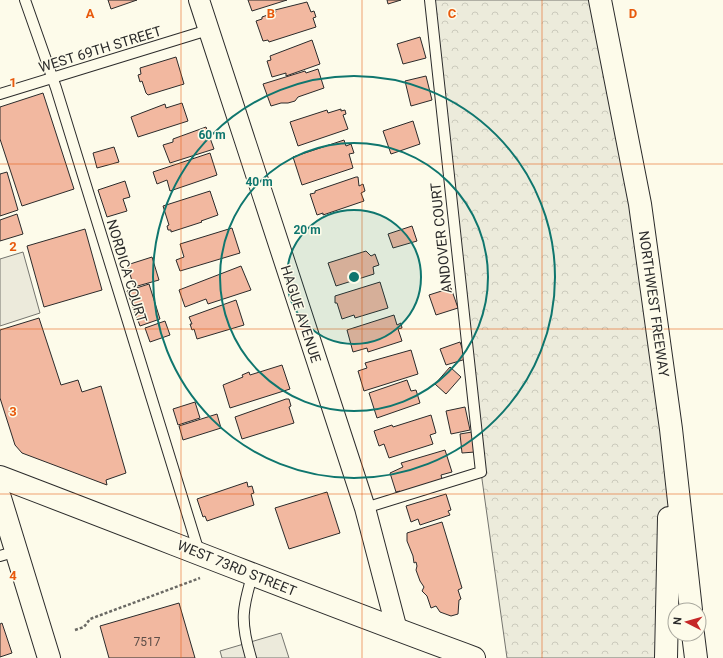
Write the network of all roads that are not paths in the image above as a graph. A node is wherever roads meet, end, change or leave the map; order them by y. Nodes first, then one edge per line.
1 (24, 0) edge
2 (198, 0) edge
3 (430, 0) edge
4 (600, 0) edge
5 (208, 30) junction
6 (52, 78) junction
7 (0, 94) edge
8 (671, 429) junction
9 (0, 476) edge
10 (0, 498) edge
11 (365, 508) junction
12 (198, 552) junction
13 (8, 554) edge
14 (253, 573) junction
15 (690, 602) edge
16 (397, 630) junction
17 (695, 642) edge
18 (50, 658) edge
19 (251, 658) edge
20 (474, 658) edge
21 (666, 658) edge
22 (696, 658) edge

1 - 6 lane, NORDICA COURT
2 - 5 street, HAGUE AVENUE
3 - 11 lane, ANDOVER COURT
4 - 8 main road, NORTHWEST FREEWAY
5 - 6 lane, WEST 69TH STREET
5 - 11 street, HAGUE AVENUE
6 - 7 lane, WEST 69TH STREET
6 - 12 lane, NORDICA COURT
8 - 15 main road, NORTHWEST FREEWAY
8 - 21 main road
9 - 12 main road, WEST 73RD STREET
10 - 13 main road
11 - 16 street, HAGUE AVENUE
12 - 14 main road, WEST 73RD STREET
13 - 18 main road
14 - 16 main road, WEST 73RD STREET
14 - 19 lane
16 - 20 main road, WEST 73RD STREET
17 - 22 main road

